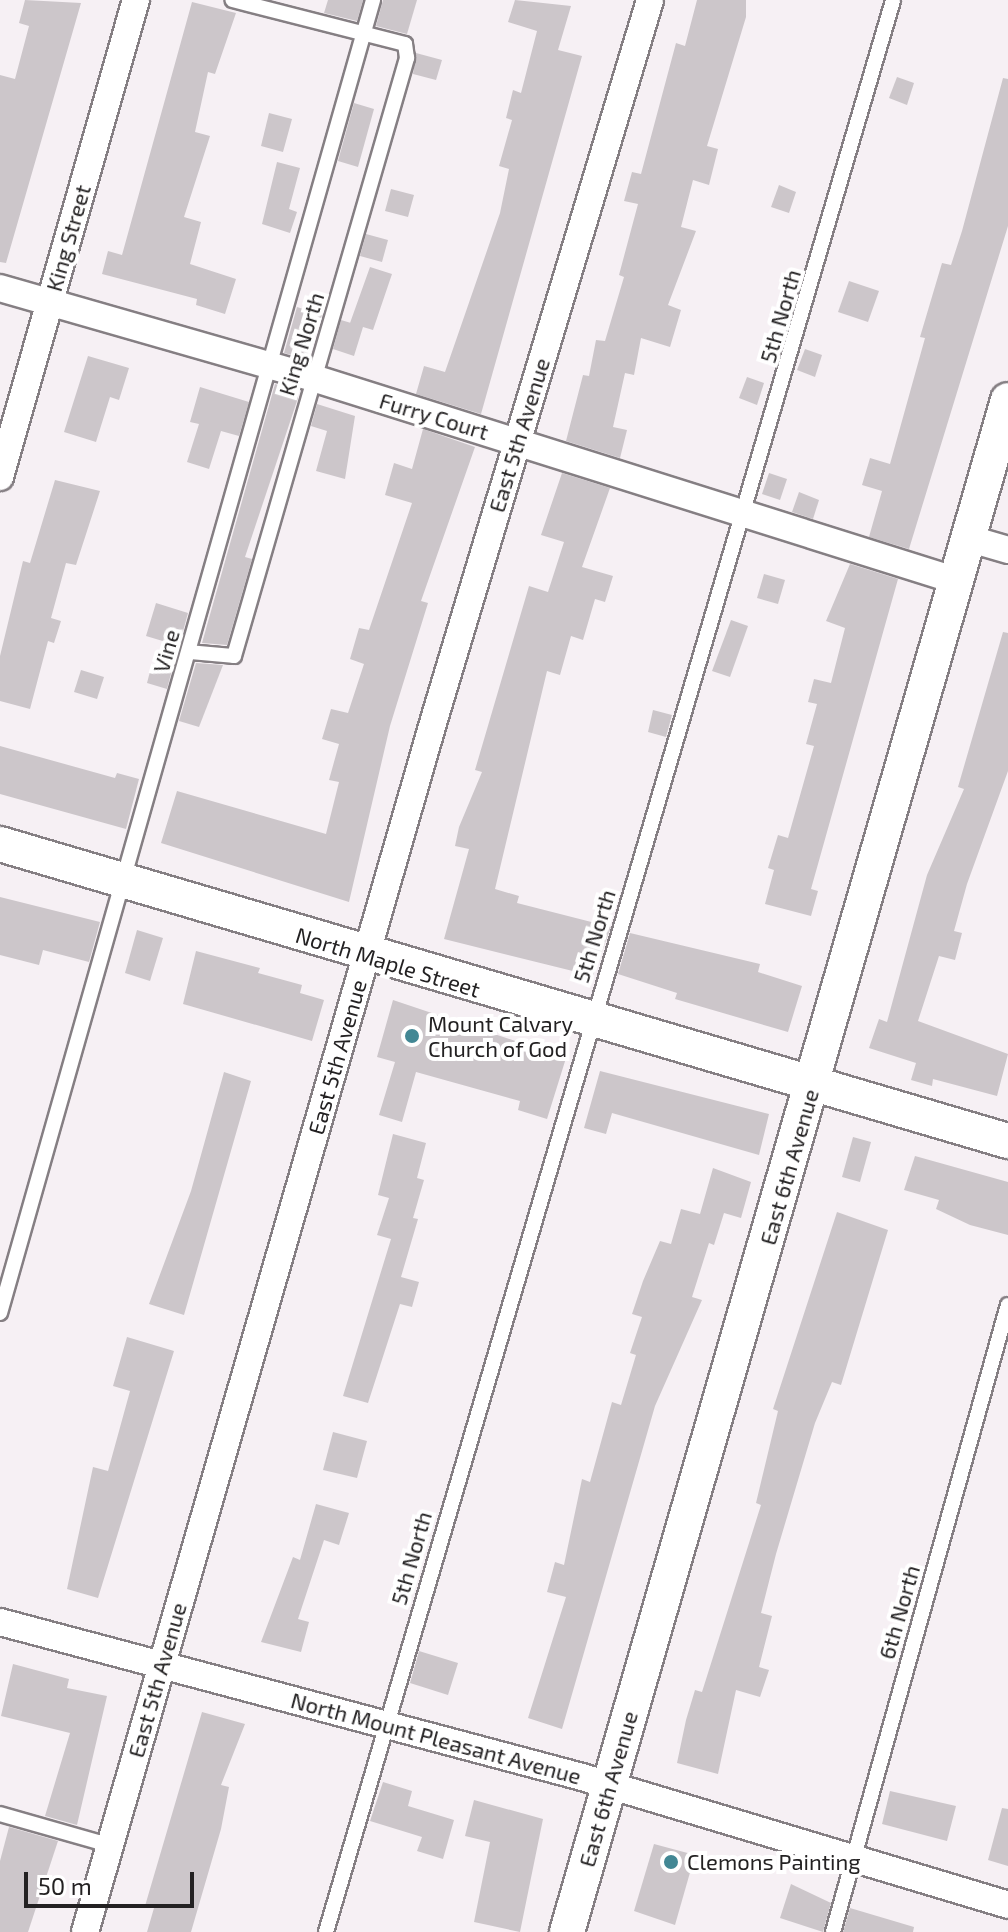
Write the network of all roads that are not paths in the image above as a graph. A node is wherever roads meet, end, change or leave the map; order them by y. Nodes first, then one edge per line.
1 (136, 0) edge
2 (233, 0) edge
3 (373, 0) edge
4 (650, 0) edge
5 (893, 0) edge
6 (363, 35) junction
7 (0, 288) edge
8 (49, 304) junction
9 (273, 367) junction
10 (313, 378) junction
11 (1008, 400) edge
12 (516, 445) junction
13 (0, 477) edge
14 (744, 511) junction
15 (967, 538) junction
16 (1008, 550) edge
17 (954, 580) junction
18 (189, 652) junction
19 (0, 844) edge
20 (126, 883) junction
21 (367, 956) junction
22 (592, 1022) junction
23 (814, 1084) junction
24 (1008, 1141) edge
25 (1008, 1305) edge
26 (0, 1313) edge
27 (0, 1622) edge
28 (162, 1662) junction
29 (386, 1723) junction
30 (610, 1787) junction
31 (0, 1814) edge
32 (109, 1845) junction
33 (853, 1860) junction
34 (1008, 1905) edge
35 (85, 1932) edge
36 (326, 1932) edge
37 (567, 1932) edge
38 (833, 1932) edge

1 - 8 street, King Street
2 - 6 lane
3 - 6 lane, Vine
4 - 12 street, East 5th Avenue
5 - 14 lane, 5th North
6 - 9 lane, Vine
6 - 10 lane, King North
7 - 8 street, Furry Court
8 - 9 street, Furry Court
8 - 13 street, King Street
9 - 10 street, Furry Court
9 - 18 lane, Vine
10 - 12 street, Furry Court
10 - 18 lane, King North
11 - 15 street, East 6th Avenue
12 - 14 street, Furry Court
12 - 21 street, East 5th Avenue
14 - 17 street, Furry Court
14 - 22 lane, 5th North
15 - 16 street
15 - 17 street, East 6th Avenue
17 - 23 street, East 6th Avenue
18 - 20 lane, Vine
19 - 20 street, North Maple Street
20 - 21 street, North Maple Street
20 - 26 lane, Vine
21 - 22 street, North Maple Street
21 - 28 street, East 5th Avenue
22 - 23 street, North Maple Street
22 - 29 lane, 5th North
23 - 24 street, North Maple Street
23 - 30 street, East 6th Avenue
25 - 33 lane, 6th North
27 - 28 street, North Mount Pleasant Avenue
28 - 29 street, North Mount Pleasant Avenue
28 - 32 street, East 5th Avenue
29 - 30 street, North Mount Pleasant Avenue
29 - 36 lane, 5th North
30 - 33 street, North Mount Pleasant Avenue
30 - 37 street, East 6th Avenue
31 - 32 lane
32 - 35 street, East 5th Avenue
33 - 34 street, North Mount Pleasant Avenue
33 - 38 lane, 6th North

